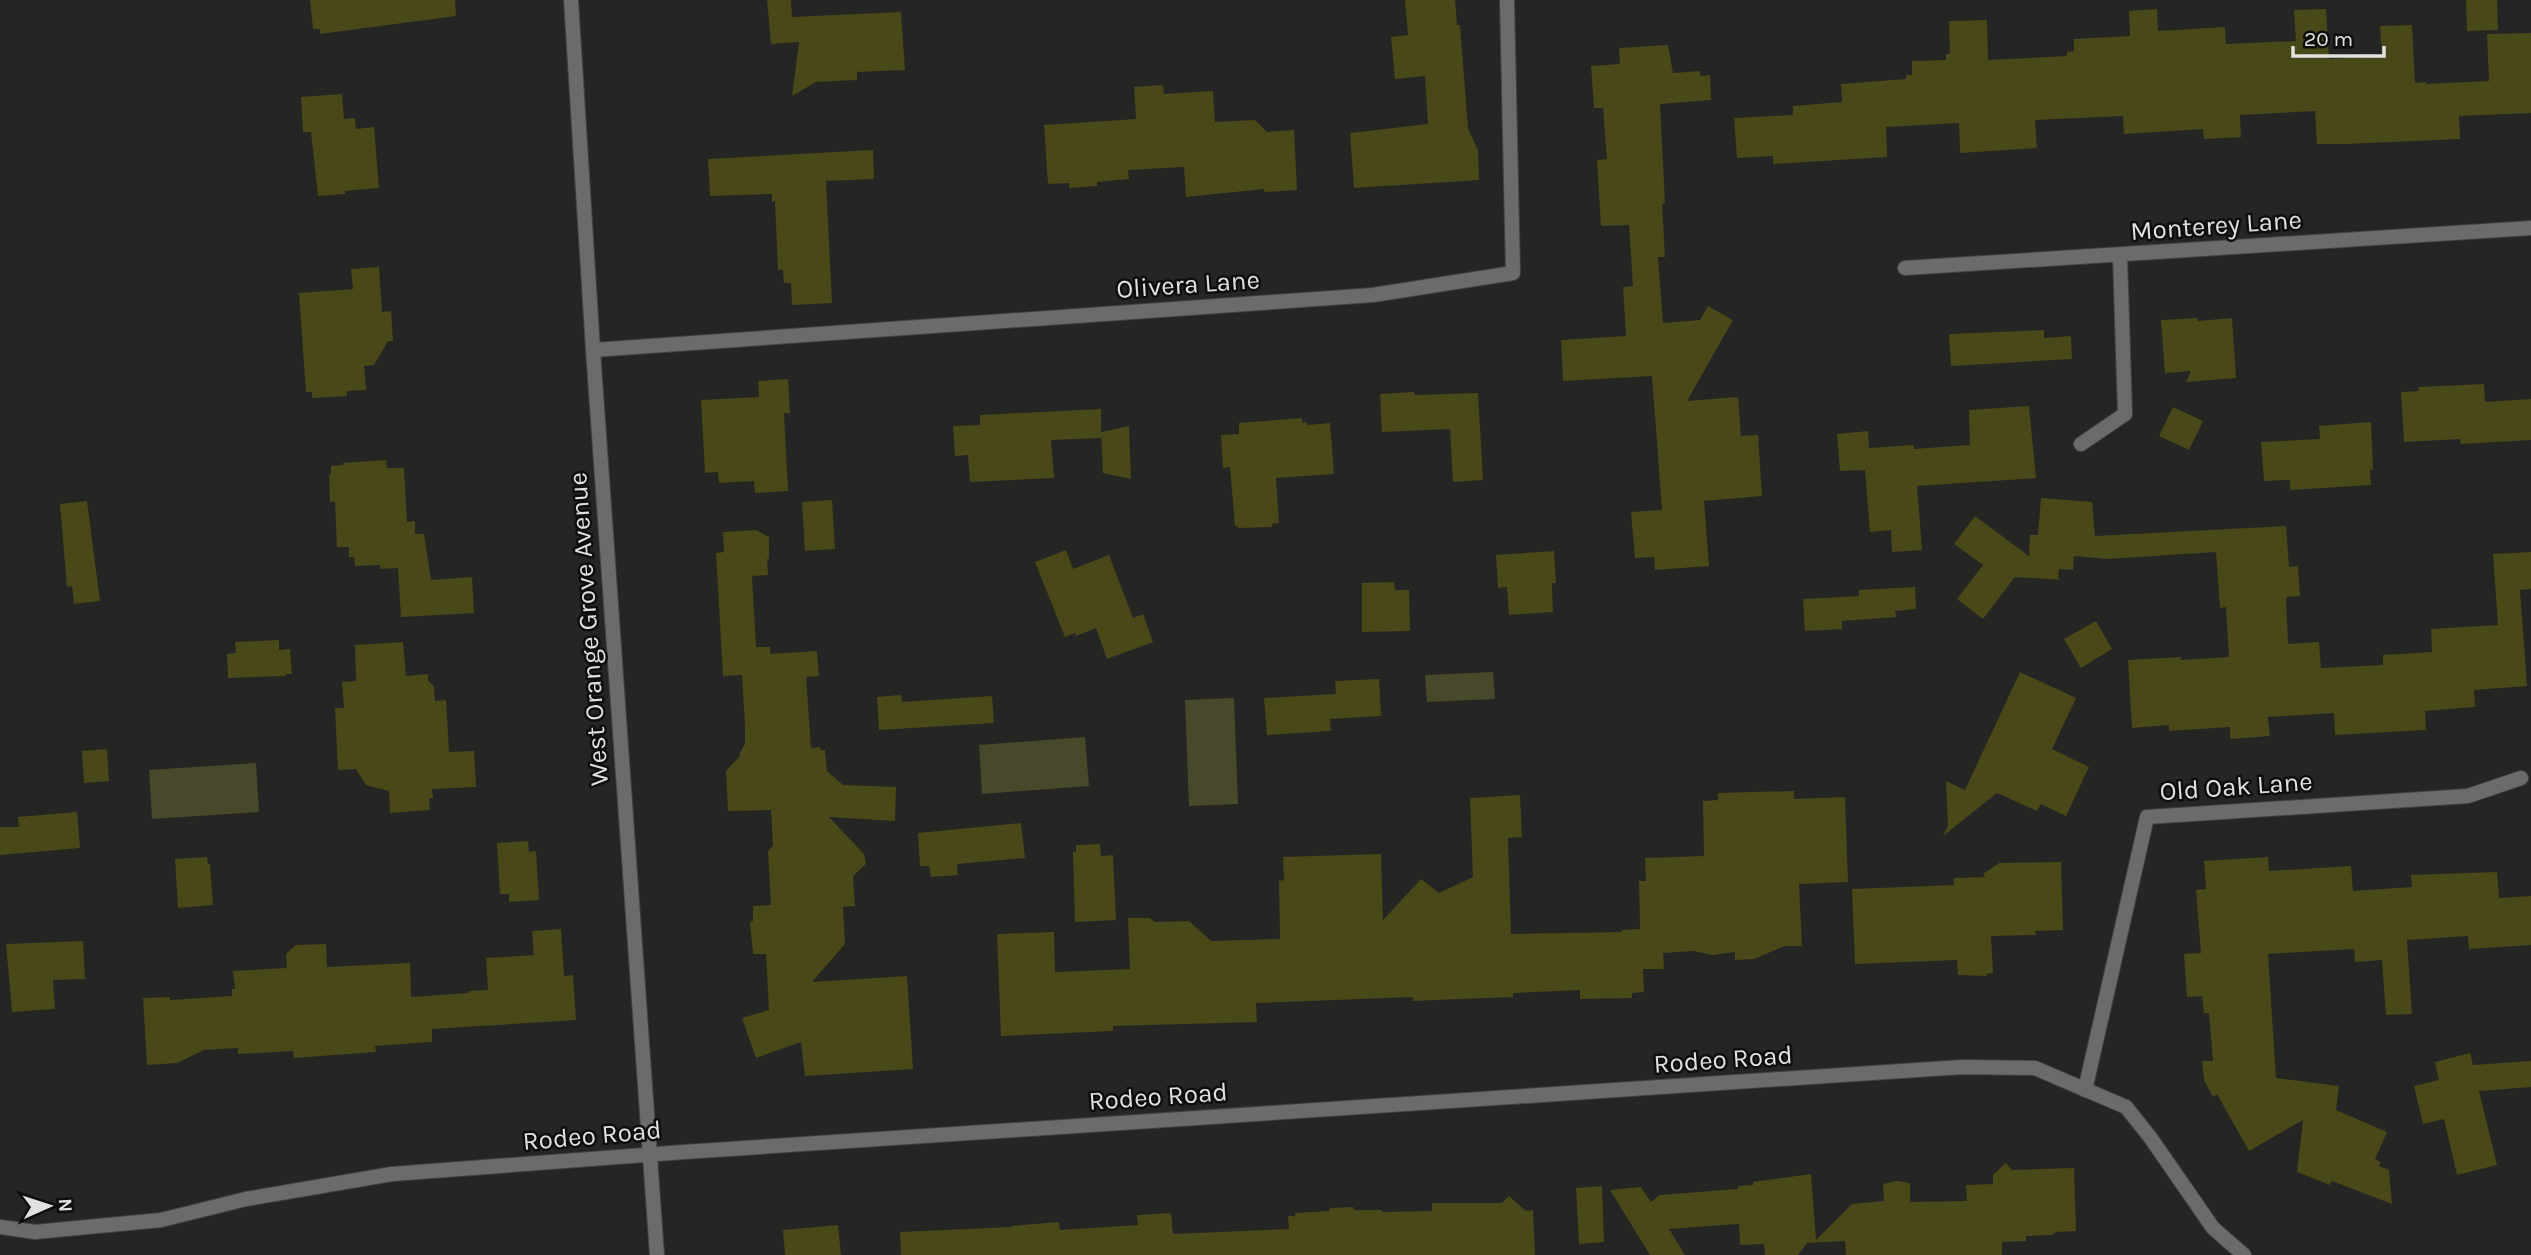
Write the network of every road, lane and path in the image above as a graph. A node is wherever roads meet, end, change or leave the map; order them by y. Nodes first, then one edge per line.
1 (571, 0) edge
2 (1507, 0) edge
3 (2531, 228) edge
4 (2120, 256) junction
5 (1905, 268) dead end
6 (593, 350) junction
7 (2081, 444) dead end
8 (2521, 778) dead end
9 (2085, 1090) junction
10 (650, 1155) junction
11 (0, 1227) edge
12 (657, 1255) edge
13 (2244, 1255) edge

1 - 6 street, West Orange Grove Avenue
2 - 6 street, Olivera Lane
3 - 4 street, Monterey Lane
4 - 5 street, Monterey Lane
4 - 7 street
6 - 10 street, West Orange Grove Avenue
8 - 9 street, Old Oak Lane
9 - 10 street, Rodeo Road
9 - 13 street, Rodeo Road
10 - 11 street, Rodeo Road
10 - 12 street, West Orange Grove Avenue

